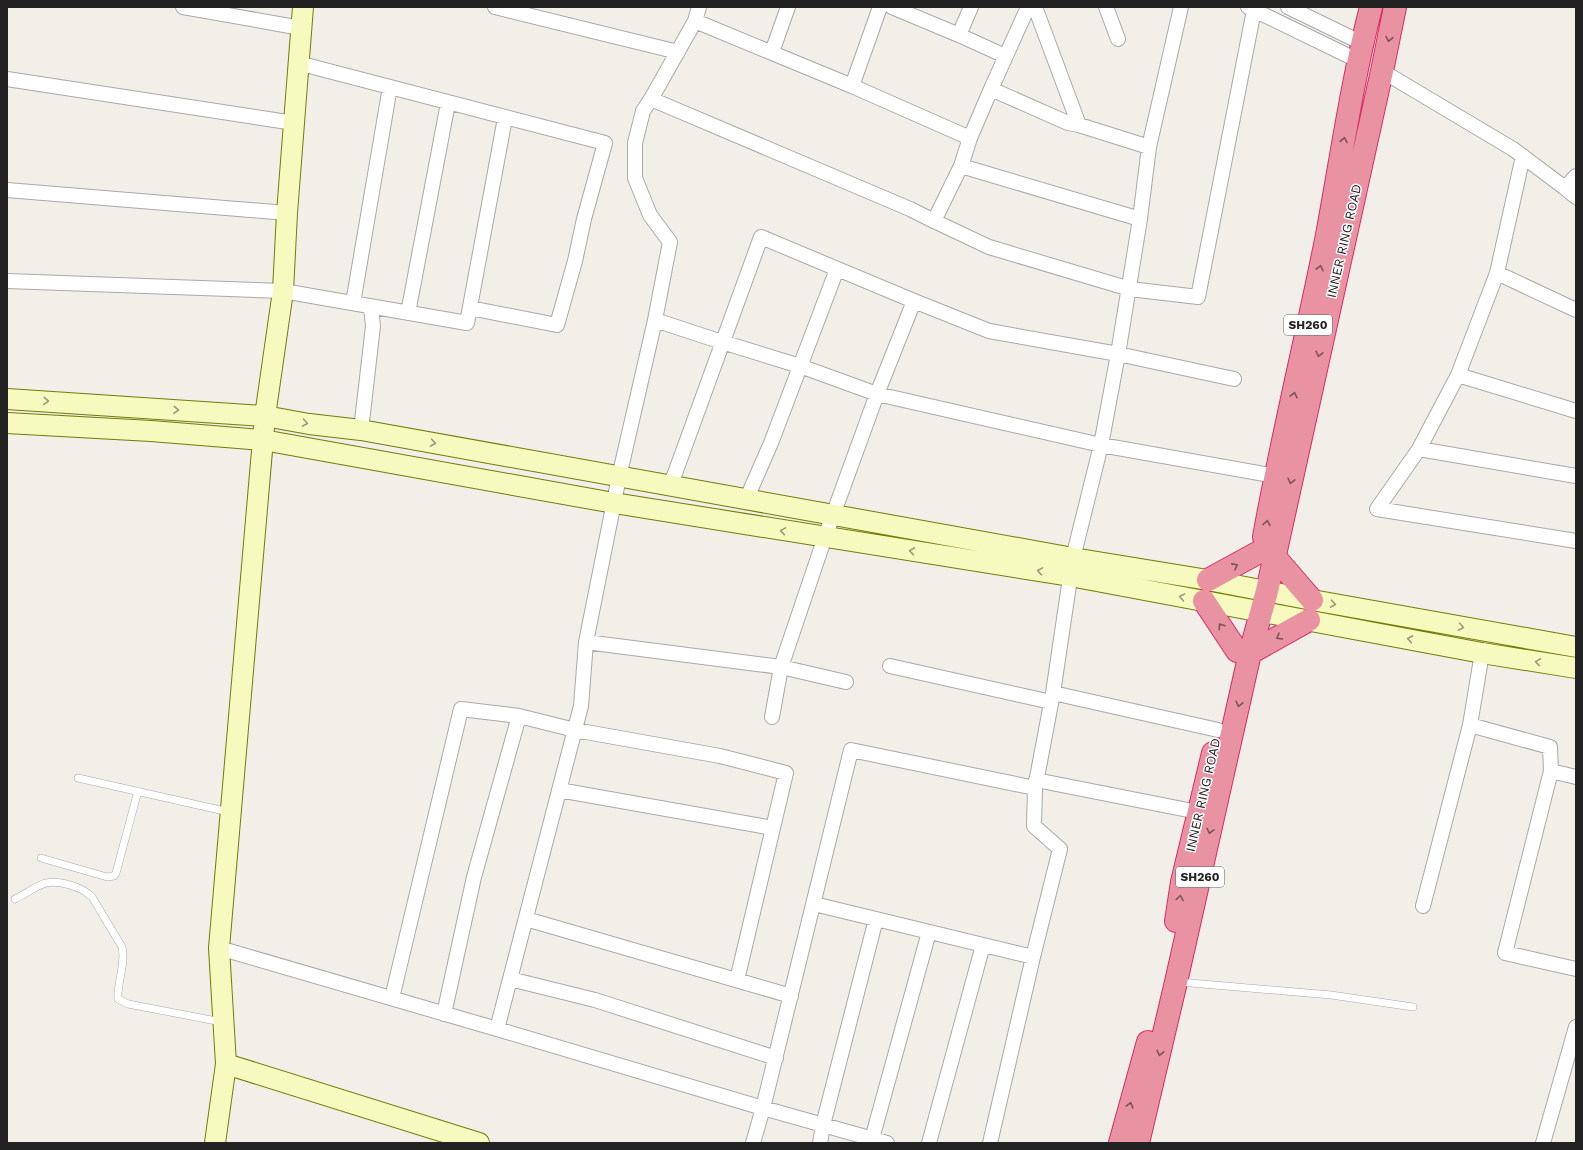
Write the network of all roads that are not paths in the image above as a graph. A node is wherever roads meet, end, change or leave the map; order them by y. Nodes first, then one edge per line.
1 (183, 7) edge
2 (303, 7) edge
3 (494, 7) edge
4 (699, 7) edge
5 (788, 7) edge
6 (880, 7) edge
7 (892, 7) edge
8 (971, 7) edge
9 (1028, 7) edge
10 (1035, 7) edge
11 (1106, 7) edge
12 (1181, 7) edge
13 (1288, 7) edge
14 (1371, 7) edge
15 (1395, 7) edge
16 (1251, 8) edge
17 (695, 21) junction
18 (301, 28) junction
19 (960, 35) junction
20 (1118, 39) dead end
21 (678, 52) junction
22 (772, 52) junction
23 (1360, 52) junction
24 (1006, 56) junction
25 (298, 63) junction
26 (1382, 70) junction
27 (7, 79) edge
28 (852, 86) junction
29 (390, 87) junction
30 (991, 89) junction
31 (651, 99) junction
32 (448, 103) junction
33 (505, 118) junction
34 (294, 123) junction
35 (1079, 125) junction
36 (970, 138) junction
37 (1149, 147) junction
38 (1523, 156) junction
39 (962, 166) junction
40 (1576, 176) edge
41 (7, 190) edge
42 (1570, 192) edge
43 (287, 213) junction
44 (1140, 219) junction
45 (934, 221) junction
46 (837, 269) junction
47 (1497, 273) junction
48 (7, 281) edge
49 (1130, 289) junction
50 (283, 291) junction
51 (914, 301) junction
52 (353, 303) junction
53 (375, 307) junction
54 (470, 308) junction
55 (1576, 310) edge
56 (408, 312) junction
57 (655, 320) junction
58 (722, 342) junction
59 (1118, 354) junction
60 (800, 366) junction
61 (1458, 376) junction
62 (1234, 379) dead end
63 (877, 394) junction
64 (7, 399) edge
65 (1576, 411) edge
66 (266, 416) junction
67 (7, 423) edge
68 (361, 430) junction
69 (263, 440) junction
70 (1101, 445) junction
71 (1419, 449) junction
72 (1275, 476) junction
73 (1576, 476) edge
74 (619, 477) junction
75 (670, 487) junction
76 (746, 500) junction
77 (614, 503) junction
78 (833, 515) junction
79 (825, 537) junction
80 (1576, 541) edge
81 (1268, 554) junction
82 (1072, 567) junction
83 (1208, 580) junction
84 (1260, 589) junction
85 (1204, 601) junction
86 (1310, 610) junction
87 (1255, 611) junction
88 (586, 642) junction
89 (1576, 647) edge
90 (1244, 652) junction
91 (1482, 653) junction
92 (890, 666) dead end
93 (781, 667) junction
94 (1576, 668) edge
95 (846, 682) dead end
96 (1052, 698) junction
97 (519, 716) junction
98 (772, 717) dead end
99 (1470, 725) junction
100 (575, 730) junction
101 (1218, 730) junction
102 (1551, 771) junction
103 (1576, 777) edge
104 (78, 778) dead end
105 (1035, 784) junction
106 (559, 790) junction
107 (138, 791) junction
108 (231, 812) junction
109 (1198, 812) junction
110 (773, 828) junction
111 (41, 858) dead end
112 (15, 899) dead end
113 (814, 904) junction
114 (1423, 906) dead end
115 (526, 919) junction
116 (876, 919) junction
117 (929, 932) junction
118 (983, 945) junction
119 (219, 948) junction
120 (1033, 957) junction
121 (1576, 969) edge
122 (510, 979) junction
123 (737, 980) junction
124 (1176, 982) junction
125 (791, 996) junction
126 (392, 998) junction
127 (1413, 1007) dead end
128 (444, 1014) junction
129 (224, 1023) junction
130 (1576, 1028) edge
131 (497, 1029) junction
132 (776, 1058) junction
133 (226, 1064) junction
134 (763, 1108) junction
135 (823, 1125) junction
136 (872, 1139) junction
137 (215, 1143) edge
138 (479, 1143) edge
139 (753, 1143) edge
140 (820, 1143) edge
141 (887, 1143) edge
142 (929, 1143) edge
143 (990, 1143) edge
144 (1120, 1143) edge
145 (1138, 1143) edge
146 (1543, 1143) edge

1 - 18 street
2 - 18 street
3 - 21 street
4 - 17 street
5 - 22 street
6 - 28 street
7 - 19 street
8 - 19 street
9 - 24 street
10 - 35 street
11 - 20 street
12 - 37 street
13 - 23 street
14 - 23 highway, INNER RING ROAD
15 -> 26 highway, INNER RING ROAD / SH260
16 - 23 street
16 - 49 street
17 - 21 street
17 - 22 street
18 - 25 street
19 - 24 street
21 - 31 street
22 - 28 street
72 -> 23 highway, INNER RING ROAD / SH260
24 - 30 street
25 - 29 street
25 - 34 street
26 - 38 street
26 -> 81 highway, INNER RING ROAD / SH260
27 - 34 street
28 - 36 street
29 - 32 street
29 - 52 street
30 - 35 street
30 - 36 street
31 - 45 street
31 - 57 street
32 - 33 street
32 - 56 street
33 - 54 street
33 - 54 street
34 - 43 street
35 - 37 street
36 - 39 street
37 - 44 street
38 - 42 street
38 - 47 street
39 - 44 street
39 - 45 street
40 - 42 street
41 - 43 street
43 - 50 street
44 - 49 street
45 - 49 street
46 - 51 street
46 - 58 street
46 - 60 street
47 - 55 street
47 - 61 street
48 - 50 street
49 - 59 street
50 - 52 street
50 - 66 street
51 - 59 street
51 - 63 street
52 - 53 street
53 - 56 street
53 - 68 street
54 - 56 street
57 - 58 street
57 - 74 street
58 - 60 street
58 - 75 street
59 - 62 street
59 - 70 street
60 - 63 street
60 - 76 street
61 - 65 street
61 - 71 street
63 - 70 street
63 - 78 street
64 -> 66 street
66 -> 68 street
66 - 69 street
67 - 69 street
68 -> 74 street
69 - 77 street
69 - 108 street
70 - 72 street
70 - 82 street
71 - 73 street
71 - 80 street
81 -> 72 highway, INNER RING ROAD / SH260
74 - 75 street
74 - 77 street
75 - 76 street
76 - 78 street
79 -> 77 street
77 - 88 street
78 - 79 street
78 - 82 street
82 -> 79 street
79 - 93 street
83 -> 81 highway
81 - 84 highway, INNER RING ROAD / SH260
81 - 86 highway
82 - 83 street
85 -> 82 street
82 - 96 street
83 - 84 street
84 - 86 street
84 - 87 highway, INNER RING ROAD
85 - 87 street
90 -> 85 highway
86 - 87 street
86 -> 89 street
86 -> 90 highway
91 -> 86 street
87 - 90 highway, INNER RING ROAD
88 - 93 street
88 - 100 street
90 - 101 highway, INNER RING ROAD
90 -> 124 highway, INNER RING ROAD / SH260
94 -> 91 street
91 - 99 street
92 - 96 street
93 - 95 street
93 - 98 street
96 - 101 street
96 - 105 street
97 - 100 street
97 - 126 street
97 - 128 street
99 - 102 street
99 - 114 street
100 - 106 street
100 - 110 street
101 - 109 highway, INNER RING ROAD
102 - 103 street
102 - 121 street
104 - 107 lane
105 - 109 street
105 - 113 street
105 - 120 street
106 - 110 street
106 - 115 street
107 - 108 lane
107 - 111 lane
108 - 119 street
144 -> 109 highway, INNER RING ROAD
110 - 123 street
112 - 129 lane
113 - 116 street
113 - 125 street
115 - 122 street
115 - 123 street
116 - 117 street
116 - 135 street
117 - 118 street
117 - 136 street
118 - 120 street
118 - 142 street
119 - 126 street
119 - 129 street
120 - 143 street
122 - 131 street
122 - 132 street
123 - 125 street
124 - 127 lane
124 -> 145 highway, INNER RING ROAD / SH260
125 - 132 street
126 - 128 street
128 - 131 street
129 - 133 street
130 - 146 street
131 - 134 street
132 - 134 street
133 - 137 street
133 - 138 street
134 - 135 street
134 - 139 street
135 - 136 street
135 - 140 street
136 - 141 street

